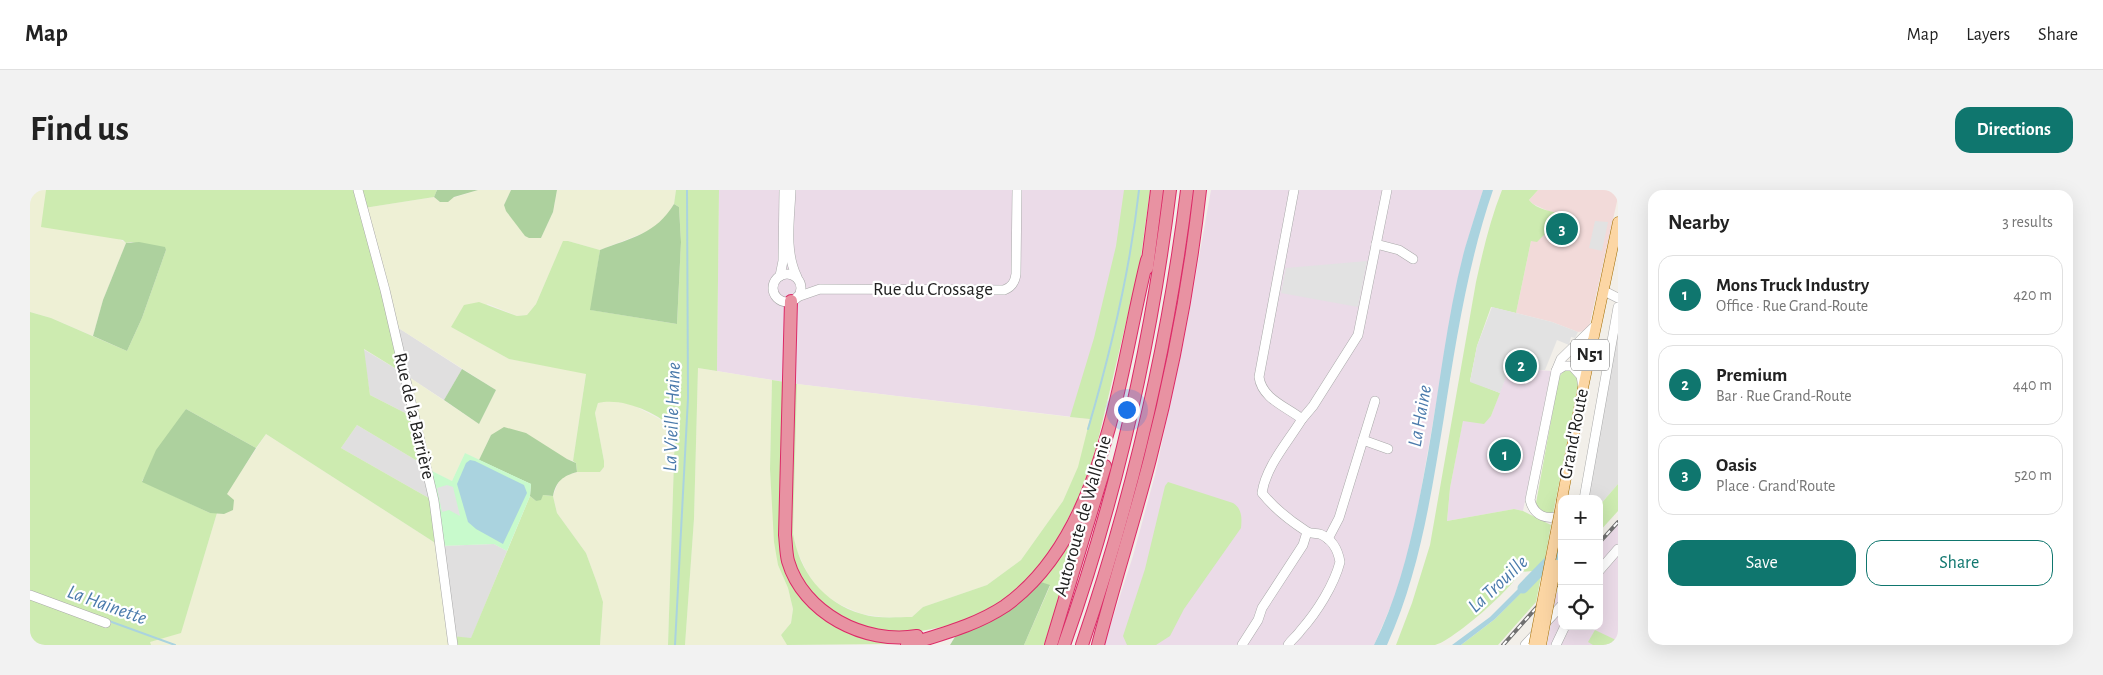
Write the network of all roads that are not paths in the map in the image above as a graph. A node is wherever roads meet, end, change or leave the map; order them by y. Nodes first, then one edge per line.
1 (358, 190) edge
2 (784, 190) edge
3 (791, 190) edge
4 (1018, 190) edge
5 (1157, 190) edge
6 (1170, 190) edge
7 (1187, 190) edge
8 (1200, 190) edge
9 (1294, 190) edge
10 (1387, 190) edge
11 (1618, 222) edge
12 (1376, 244) junction
13 (1618, 248) edge
14 (1413, 259) dead end
15 (1147, 260) junction
16 (780, 276) junction
17 (798, 279) junction
18 (817, 289) junction
19 (1613, 296) edge
20 (794, 299) junction
21 (1618, 307) edge
22 (1596, 325) junction
23 (1556, 370) junction
24 (1583, 388) junction
25 (1375, 401) dead end
26 (1302, 420) junction
27 (1363, 440) junction
28 (1388, 449) dead end
29 (1565, 495) edge
30 (1585, 495) edge
31 (1558, 516) edge
32 (1558, 529) edge
33 (1307, 532) junction
34 (1328, 539) junction
35 (1561, 540) edge
36 (1618, 543) edge
37 (1618, 549) edge
38 (1603, 560) edge
39 (1603, 566) edge
40 (30, 595) edge
41 (1558, 609) edge
42 (1106, 615) junction
43 (106, 623) dead end
44 (1563, 630) edge
45 (944, 634) junction
46 (453, 645) edge
47 (907, 645) edge
48 (1050, 645) edge
49 (1064, 645) edge
50 (1082, 645) edge
51 (1094, 645) edge
52 (1098, 645) edge
53 (1242, 645) edge
54 (1288, 645) edge
55 (1525, 645) edge
56 (1534, 645) edge
57 (1541, 645) edge
58 (1556, 645) edge

1 - 46 street, Rue de la Barrière
2 - 16 street
3 - 17 street
4 - 18 street, Rue du Crossage
5 - 15 highway
6 - 49 highway, Autoroute de Wallonie
7 - 50 highway, Autoroute de Wallonie
8 - 42 highway
9 - 26 street
10 - 12 street
11 - 22 main road, Grand'Route / N51
12 - 14 street
12 - 26 street
13 - 19 main road, Grand'Route / N51
15 - 45 highway
15 - 48 highway
16 - 17 street
16 - 20 street
17 - 18 street
17 - 20 street
18 - 20 street
19 - 29 main road, Grand'Route / N51
20 - 45 highway
21 - 30 street
22 - 23 street
22 - 24 main road, Grand'Route / N51
23 - 24 street
23 - 31 street
24 - 29 main road, Grand'Route / N51
25 - 27 street
26 - 33 street
27 - 28 street
27 - 34 street
32 - 56 main road, Grand'Route / N51, bridge
33 - 34 street
33 - 53 street
34 - 54 street
35 - 57 main road, bridge
36 - 38 street
37 - 39 street
40 - 43 street
41 - 55 street
42 - 51 highway
42 - 52 highway
44 - 58 street
45 - 47 highway

